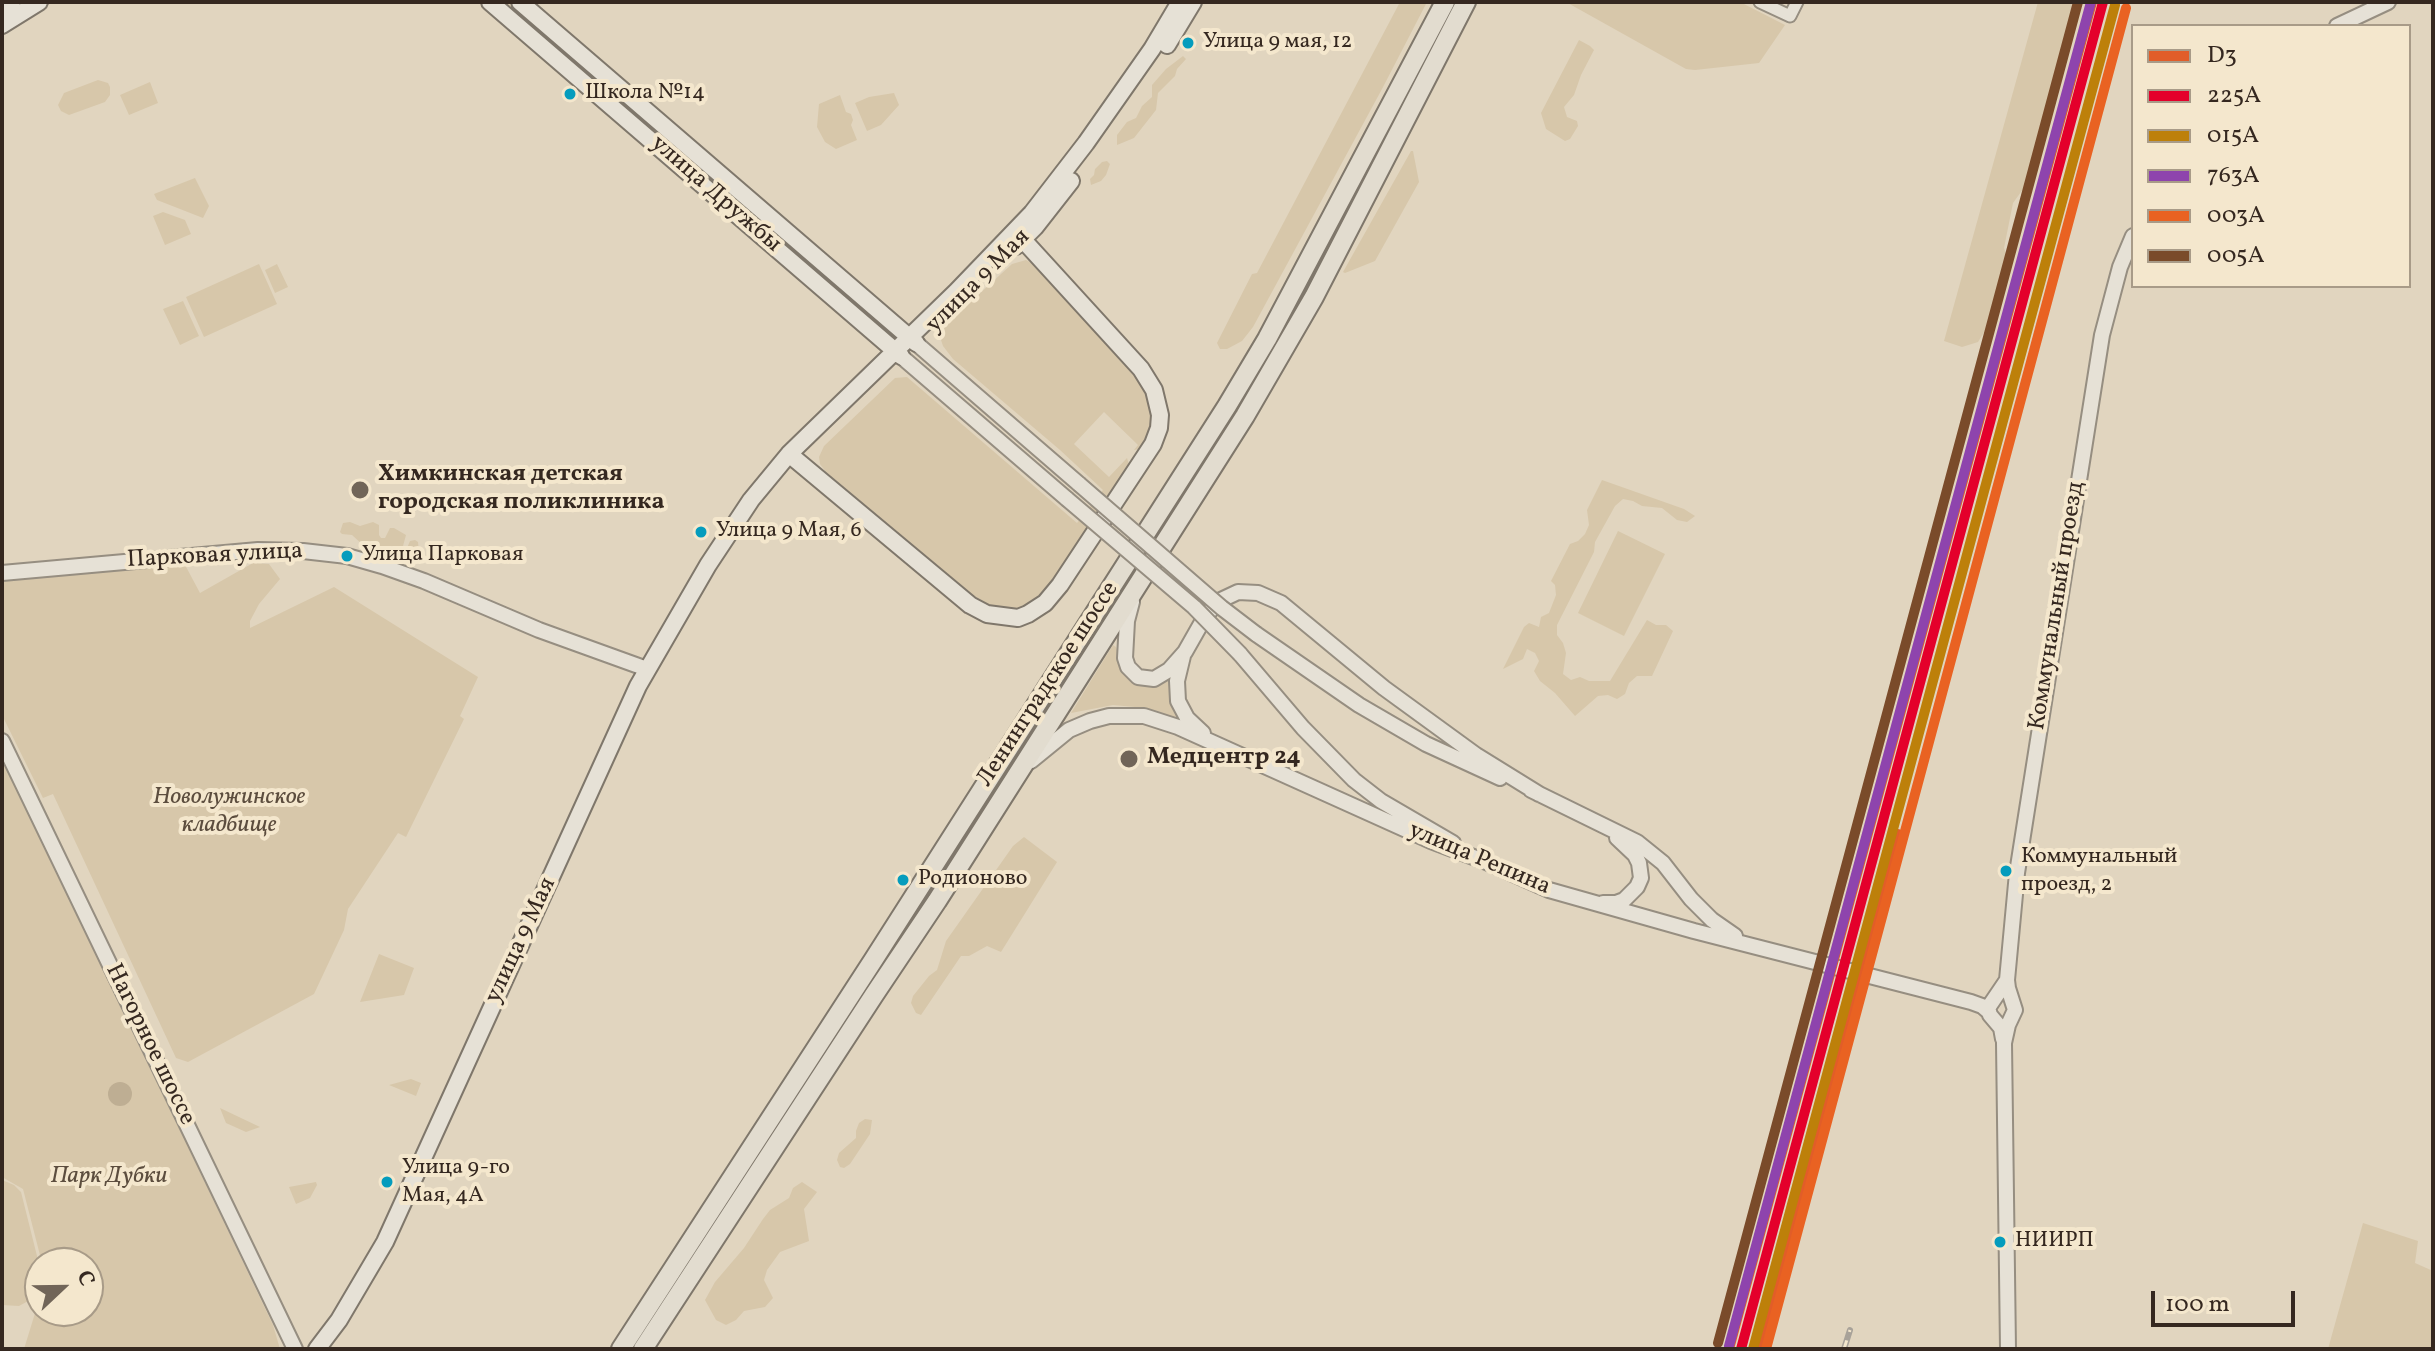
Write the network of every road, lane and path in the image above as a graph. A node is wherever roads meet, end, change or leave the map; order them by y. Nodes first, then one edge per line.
1 (12, 2) edge
2 (39, 2) edge
3 (490, 2) edge
4 (520, 2) edge
5 (1180, 2) edge
6 (1193, 2) edge
7 (1445, 2) edge
8 (1466, 2) edge
9 (1760, 2) edge
10 (1797, 2) edge
11 (2388, 2) edge
12 (2, 8) edge
13 (2341, 24) edge
14 (2, 25) edge
15 (1019, 235) junction
16 (2131, 241) edge
17 (913, 340) junction
18 (899, 354) junction
19 (793, 458) junction
20 (2, 573) edge
21 (1137, 584) junction
22 (1185, 652) junction
23 (647, 669) junction
24 (2, 741) edge
25 (1215, 743) junction
26 (1016, 775) junction
27 (1539, 794) junction
28 (1588, 817) junction
29 (1484, 861) junction
30 (1587, 902) junction
31 (1753, 945) junction
32 (2007, 980) junction
33 (2013, 1002) junction
34 (1992, 1007) junction
35 (2012, 1017) junction
36 (2004, 1043) junction
37 (295, 1349) edge
38 (317, 1349) edge
39 (621, 1349) edge
40 (643, 1349) edge
41 (2008, 1349) edge

1 - 12 main road
2 - 14 main road
3 - 18 main road, улица Дружбы
4 - 17 main road, улица Дружбы
5 - 15 main road, улица 9 Мая
6 - 15 main road, улица 9 Мая
7 - 39 highway, Ленинградское шоссе
8 - 21 highway, Ленинградское шоссе
9 - 10 street
11 - 13 street
15 - 17 main road, улица 9 Мая
15 - 19 main road
16 - 32 street, Коммунальный проезд
17 - 18 main road, улица 9 Мая
17 - 27 street, bridge
18 - 19 main road, улица 9 Мая
18 - 29 street, bridge
19 - 23 main road, улица 9 Мая
20 - 23 street, Парковая улица
21 - 22 street
21 - 26 highway, Ленинградское шоссе
22 - 25 street
22 - 27 street
23 - 38 main road, улица 9 Мая
24 - 37 street, Нагорное шоссе
25 - 26 street, улица Репина
25 - 29 street, улица Репина
26 - 40 highway, Ленинградское шоссе
27 - 28 street
28 - 30 street
28 - 31 street
29 - 30 street, улица Репина
30 - 31 street, улица Репина
31 - 34 street, улица Репина
32 - 33 street, Коммунальный проезд
32 - 34 street, Коммунальный проезд
33 - 34 street
33 - 35 street, Коммунальный проезд
34 - 35 street, улица Репина
34 - 36 street
35 - 36 street, Коммунальный проезд
36 - 41 street

